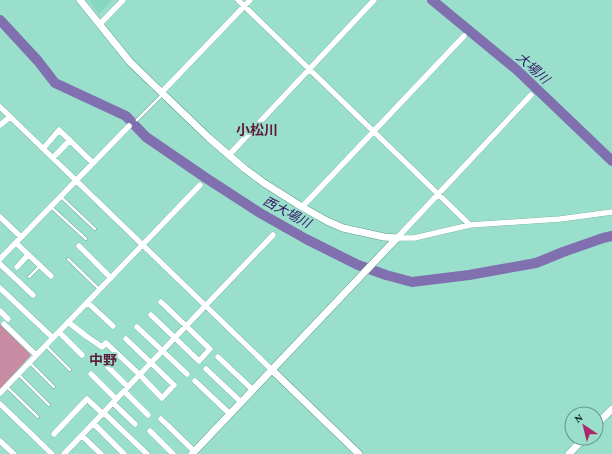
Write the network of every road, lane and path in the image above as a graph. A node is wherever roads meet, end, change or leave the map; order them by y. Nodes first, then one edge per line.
1 (80, 0) edge
2 (123, 0) edge
3 (238, 0) edge
4 (250, 0) edge
5 (374, 0) edge
6 (244, 6) junction
7 (100, 24) junction
8 (464, 36) dead end
9 (310, 69) junction
10 (163, 93) junction
11 (531, 95) dead end
12 (0, 107) edge
13 (10, 117) junction
14 (137, 120) dead end
15 (0, 125) edge
16 (128, 126) dead end
17 (373, 131) junction
18 (70, 140) junction
19 (43, 149) junction
20 (229, 156) junction
21 (53, 158) junction
22 (93, 163) junction
23 (76, 180) junction
24 (200, 185) dead end
25 (438, 194) junction
26 (61, 197) junction
27 (50, 207) junction
28 (302, 207) junction
29 (612, 212) edge
30 (0, 217) edge
31 (470, 225) junction
32 (95, 229) dead end
33 (273, 235) dead end
34 (21, 237) junction
35 (397, 238) junction
36 (86, 239) dead end
37 (16, 243) junction
38 (143, 245) junction
39 (79, 246) dead end
40 (28, 255) junction
41 (0, 259) edge
42 (68, 259) dead end
43 (0, 264) edge
44 (40, 266) junction
45 (17, 267) dead end
46 (51, 276) dead end
47 (29, 277) dead end
48 (111, 278) junction
49 (0, 288) edge
50 (99, 290) junction
51 (33, 294) dead end
52 (87, 302) junction
53 (161, 302) dead end
54 (206, 306) junction
55 (0, 311) edge
56 (151, 315) dead end
57 (68, 322) junction
58 (113, 326) dead end
59 (187, 326) junction
60 (137, 327) dead end
61 (59, 332) junction
62 (53, 338) junction
63 (174, 338) junction
64 (126, 339) dead end
65 (46, 345) junction
66 (163, 350) junction
67 (36, 355) junction
68 (82, 355) dead end
69 (218, 357) dead end
70 (30, 362) junction
71 (151, 363) junction
72 (107, 366) dead end
73 (206, 369) dead end
74 (70, 370) dead end
75 (272, 370) junction
76 (18, 374) junction
77 (91, 374) dead end
78 (187, 374) dead end
79 (140, 375) junction
80 (195, 381) dead end
81 (54, 386) dead end
82 (7, 387) junction
83 (126, 389) junction
84 (253, 390) junction
85 (0, 393) edge
86 (115, 401) junction
87 (241, 402) junction
88 (0, 404) edge
89 (49, 405) dead end
90 (612, 409) edge
91 (103, 413) junction
92 (230, 414) junction
93 (148, 415) dead end
94 (38, 417) dead end
95 (604, 417) edge
96 (161, 419) dead end
97 (94, 424) junction
98 (135, 424) dead end
99 (150, 432) dead end
100 (54, 434) dead end
101 (82, 436) junction
102 (0, 441) edge
103 (576, 446) edge
104 (193, 453) edge
105 (14, 454) edge
106 (52, 454) edge
107 (64, 454) edge
108 (101, 454) edge
109 (124, 454) edge
110 (147, 454) edge
111 (173, 454) edge
112 (359, 454) edge
113 (568, 454) edge

1 - 7 street
2 - 7 street
3 - 6 street
4 - 6 street
5 - 9 street
6 - 9 street
6 - 10 street
7 - 10 street
8 - 17 street
9 - 17 street
9 - 20 street
10 - 14 lane
10 - 20 street
11 - 25 street
12 - 13 street
13 - 15 street
13 - 19 street
16 - 22 street
17 - 25 street
17 - 28 street
18 - 19 street
18 - 21 street
18 - 22 street
19 - 21 street
20 - 28 street
21 - 23 street
22 - 23 street
23 - 26 street
23 - 38 street
24 - 38 street
25 - 31 street
25 - 35 street
26 - 27 street
26 - 32 lane
27 - 34 street
27 - 36 lane
28 - 35 street
29 - 31 street
30 - 34 street
31 - 35 street
33 - 54 street
34 - 37 street
35 - 75 street
37 - 40 street
37 - 41 street
38 - 48 street
38 - 54 street
39 - 48 street
40 - 44 street
40 - 45 street
42 - 50 lane
43 - 51 street
44 - 46 street
44 - 47 lane
48 - 50 street
49 - 62 street
50 - 52 street
52 - 57 street
52 - 58 street
53 - 59 street
54 - 59 street
54 - 75 street
55 - 67 street
56 - 63 street
57 - 61 street
57 - 79 street
59 - 63 street
59 - 63 street
60 - 66 street
61 - 62 street
61 - 68 street
62 - 65 street
63 - 66 street
64 - 71 street
65 - 67 street
65 - 74 lane
66 - 71 street
66 - 78 street
67 - 70 street
69 - 84 street
70 - 76 street
70 - 81 lane
71 - 79 street
71 - 79 street
72 - 83 street
73 - 87 street
75 - 84 street
75 - 112 street
76 - 82 street
76 - 89 lane
77 - 86 street
79 - 83 street
80 - 92 street
82 - 85 street
82 - 94 lane
83 - 86 street
83 - 93 street
84 - 87 street
86 - 91 street
86 - 98 street
87 - 92 street
88 - 106 street
90 - 95 street
91 - 97 street
91 - 100 street
91 - 110 street
92 - 104 street
96 - 104 street
97 - 101 street
97 - 109 street
99 - 111 street
101 - 107 street
101 - 108 street
102 - 105 street
103 - 113 street

